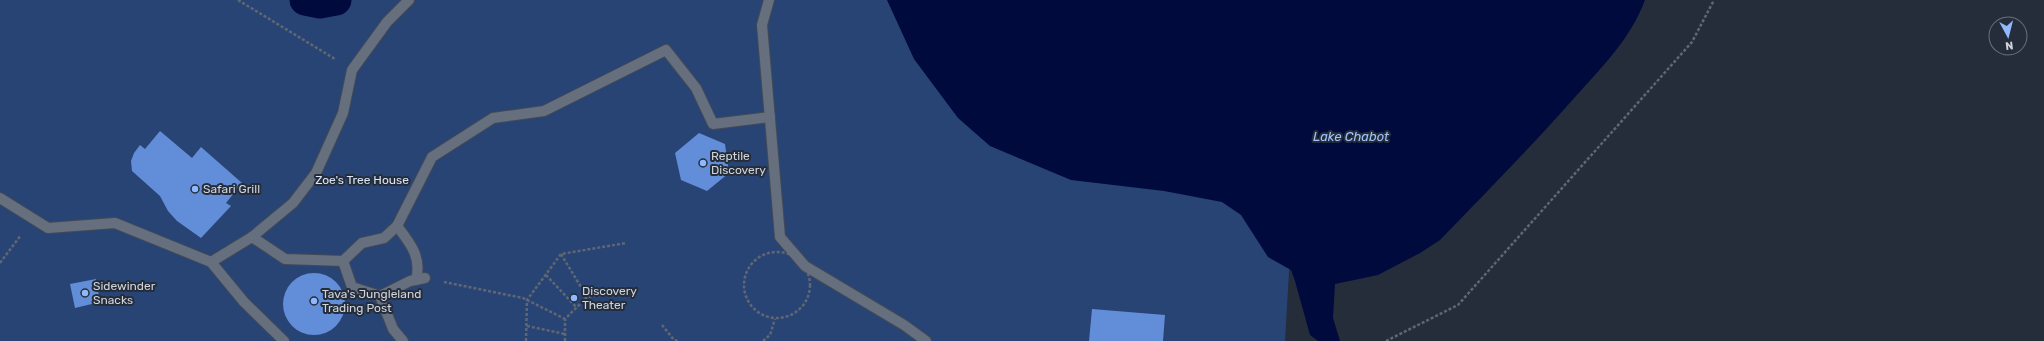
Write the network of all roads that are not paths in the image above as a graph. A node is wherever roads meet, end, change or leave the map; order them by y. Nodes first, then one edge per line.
1 (409, 0) edge
2 (769, 0) edge
3 (770, 117) junction
4 (0, 198) edge
5 (397, 226) junction
6 (252, 237) junction
7 (342, 261) junction
8 (211, 262) junction
9 (380, 296) junction
10 (284, 341) edge
11 (403, 341) edge
12 (926, 341) edge

1 - 6 street
2 - 3 street
3 - 5 street
3 - 12 street
4 - 8 street
5 - 7 street
5 - 9 street
6 - 7 street
6 - 8 street
7 - 9 street
8 - 10 street
9 - 11 street

